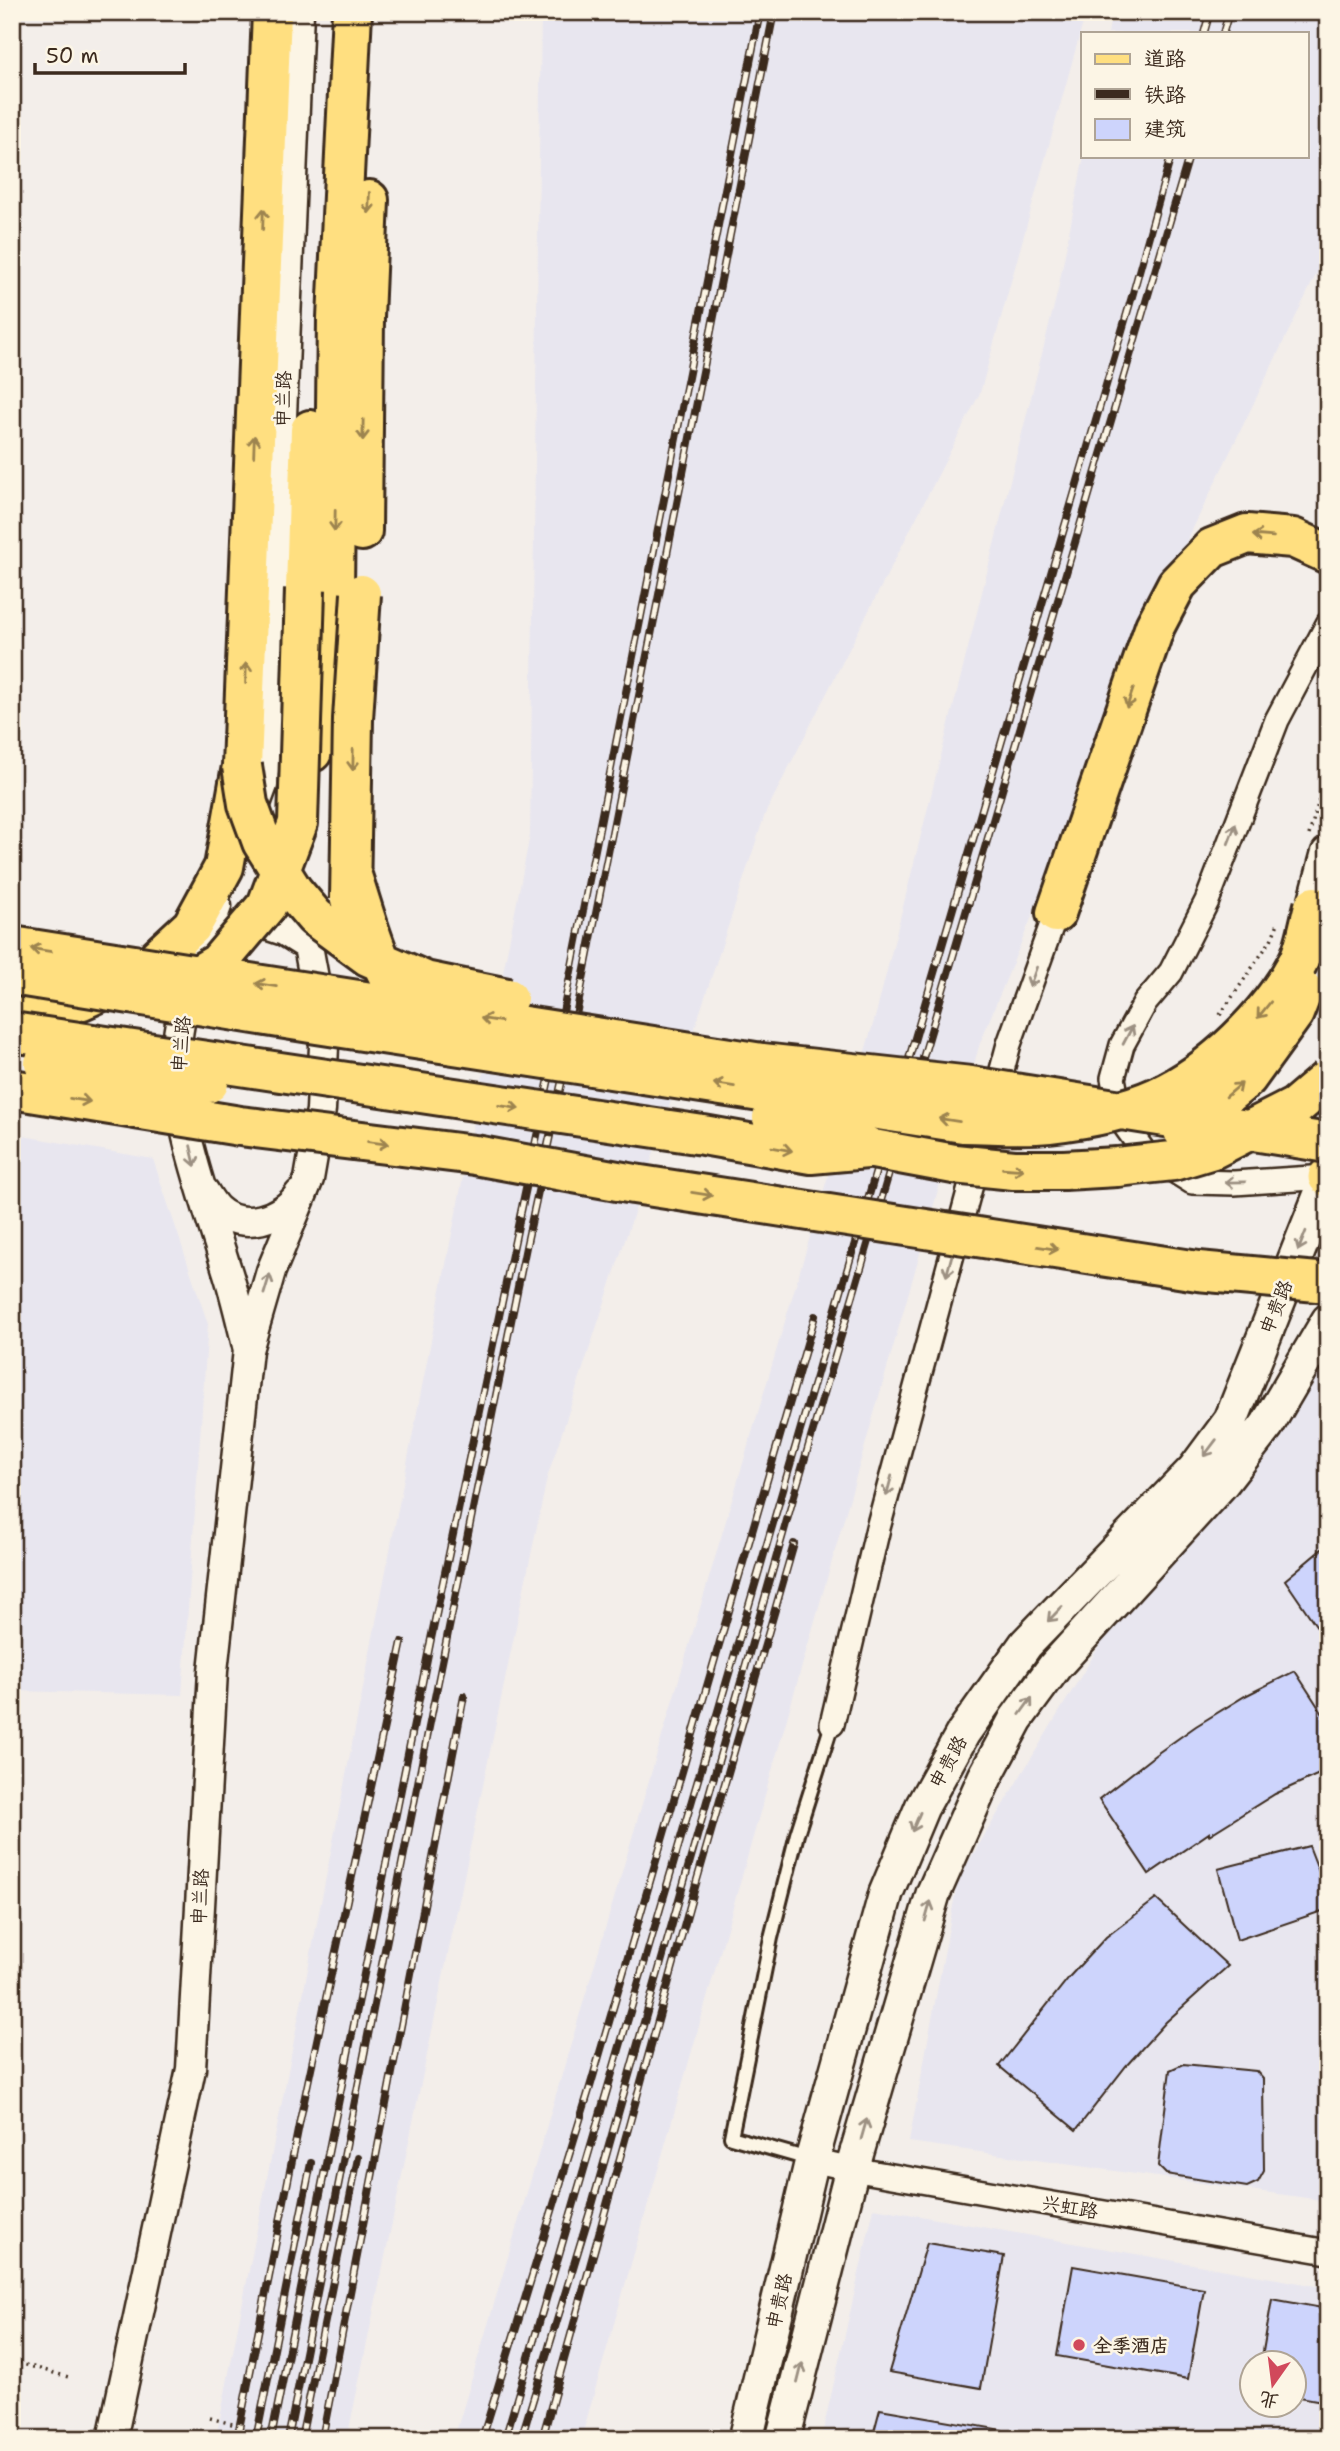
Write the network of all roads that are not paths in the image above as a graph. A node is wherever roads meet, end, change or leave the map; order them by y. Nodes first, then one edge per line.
1 (272, 12) edge
2 (299, 12) edge
3 (330, 12) edge
4 (352, 12) edge
5 (377, 12) edge
6 (1328, 554) edge
7 (334, 590) junction
8 (1328, 624) edge
9 (354, 719) junction
10 (253, 776) junction
11 (298, 823) junction
12 (1328, 854) edge
13 (351, 873) junction
14 (1056, 913) joint
15 (1321, 915) edge
16 (12, 946) edge
17 (308, 946) junction
18 (198, 957) junction
19 (12, 975) edge
20 (12, 999) edge
21 (12, 1017) edge
22 (12, 1032) edge
23 (12, 1057) edge
24 (1328, 1079) edge
25 (971, 1086) junction
26 (12, 1089) edge
27 (393, 1090) junction
28 (1328, 1143) edge
29 (873, 1149) junction
30 (1117, 1167) junction
31 (1328, 1177) edge
32 (309, 1179) junction
33 (634, 1184) junction
34 (202, 1189) junction
35 (1328, 1283) edge
36 (1328, 1321) edge
37 (248, 1350) junction
38 (832, 1724) joint
39 (812, 2160) junction
40 (852, 2169) junction
41 (1328, 2252) edge
42 (112, 2439) edge
43 (746, 2439) edge
44 (783, 2439) edge

10 -> 1 highway
2 - 10 street, 申兰路
3 - 11 highway, bridge
4 -> 7 highway
5 -> 9 highway, bridge
6 -> 14 highway
7 - 9 highway, bridge
7 - 11 highway, bridge
31 -> 8 street
9 -> 13 highway, bridge
10 - 17 street, 申兰路
10 - 18 street, 申兰路
10 - 21 highway, bridge
10 - 25 highway, bridge
11 - 20 highway, bridge
12 - 15 main road
13 - 29 highway, bridge
13 - 33 highway, bridge
14 -> 38 street
15 -> 19 highway, bridge
30 -> 15 highway, bridge
25 -> 16 highway, bridge
17 - 18 street
17 - 32 street, 申兰路
18 -> 34 street, 申兰路
22 - 27 highway, bridge
23 - 27 highway, bridge
24 - 30 highway, bridge
25 - 28 highway, bridge
26 -> 33 highway, bridge
27 -> 29 highway, bridge
29 -> 30 highway, bridge
31 -> 39 main road, 申贵路
32 - 34 street
37 -> 32 street, 申兰路
33 -> 35 highway, bridge
34 - 37 street, 申兰路
40 -> 36 main road, 申贵路
37 - 42 street, 申兰路
38 - 39 lane
39 - 40 street, 兴虹路
39 - 43 main road, 申贵路
40 - 41 street, 兴虹路
44 -> 40 main road, 申贵路

